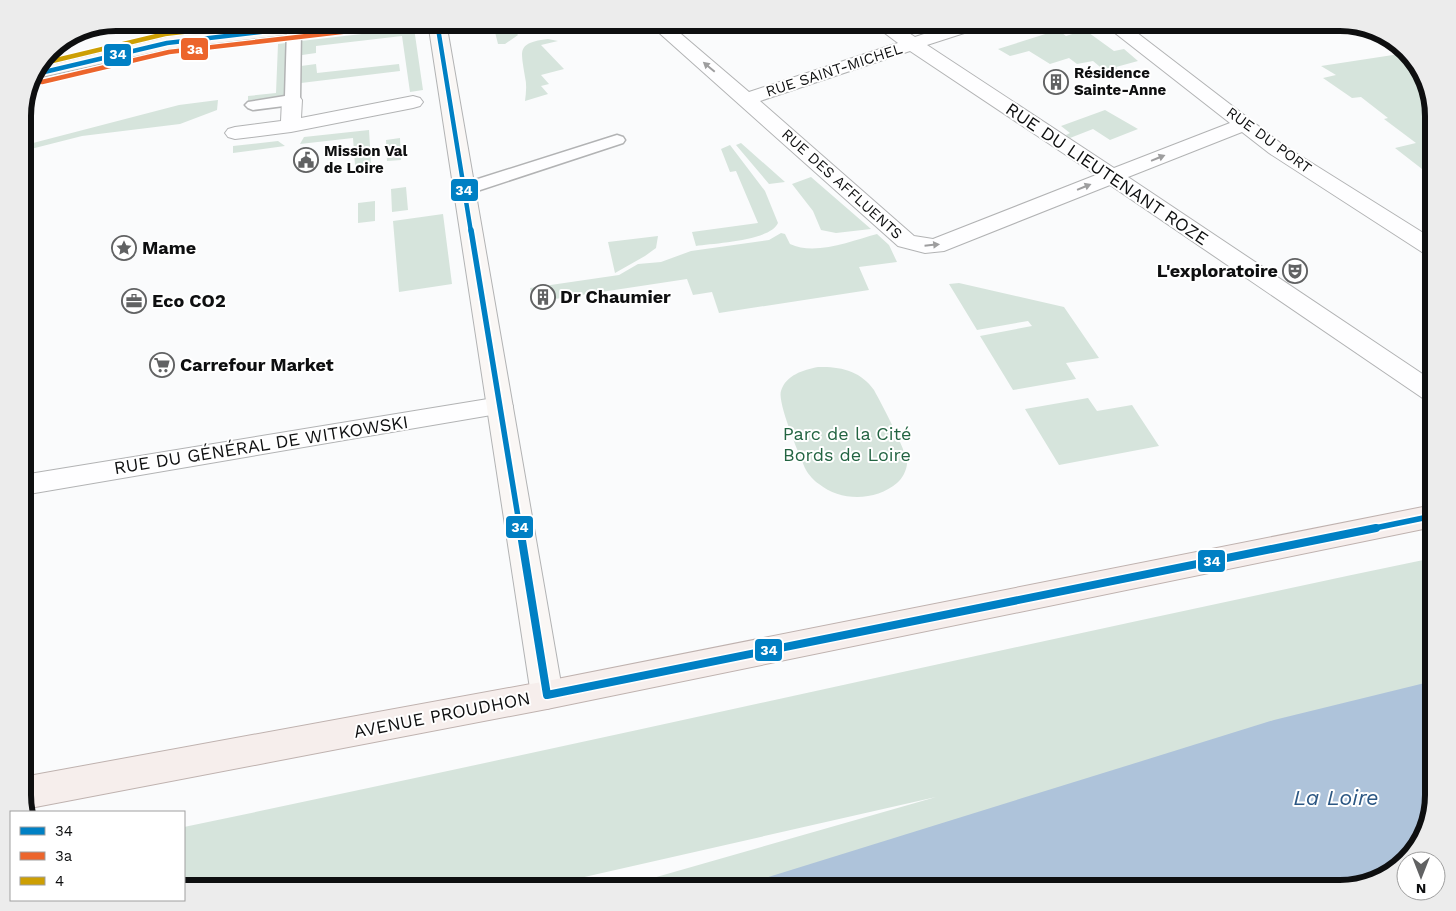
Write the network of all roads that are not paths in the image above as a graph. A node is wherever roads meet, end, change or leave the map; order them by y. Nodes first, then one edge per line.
1 (197, 31) edge
2 (294, 31) edge
3 (439, 31) edge
4 (667, 31) edge
5 (892, 31) edge
6 (953, 31) edge
7 (1122, 31) edge
8 (912, 45) junction
9 (45, 71) edge
10 (746, 98) junction
11 (292, 100) junction
12 (413, 102) dead end
13 (253, 105) dead end
14 (1244, 124) junction
15 (291, 126) junction
16 (235, 133) dead end
17 (617, 140) dead end
18 (1112, 176) junction
19 (464, 189) junction
20 (1425, 243) edge
21 (1425, 387) edge
22 (500, 406) junction
23 (31, 484) edge
24 (1425, 518) edge
25 (1425, 530) edge
26 (1243, 554) junction
27 (547, 695) junction
28 (31, 792) edge

1 - 9 main road
2 - 11 lane
3 - 19 main road
10 -> 4 street, RUE DES AFFLUENTS
5 - 8 street, RUE DU LIEUTENANT ROZE
6 - 8 street, RUE SAINT-MICHEL
7 - 14 street, RUE DU PORT
8 - 10 street, RUE SAINT-MICHEL
8 - 18 street, RUE DU LIEUTENANT ROZE
10 -> 18 street, RUE DES AFFLUENTS
11 - 13 lane
11 - 15 street
12 - 15 street
18 -> 14 street, RUE DES AFFLUENTS
14 - 20 street, RUE DU PORT
15 - 16 street
17 - 19 lane
18 - 21 street, RUE DU LIEUTENANT ROZE
19 - 22 main road
22 - 23 street, RUE DU GÉNÉRAL DE WITKOWSKI
22 - 27 main road
24 - 26 main road
25 - 26 main road
26 - 27 main road, AVENUE PROUDHON
27 - 28 main road, AVENUE PROUDHON

